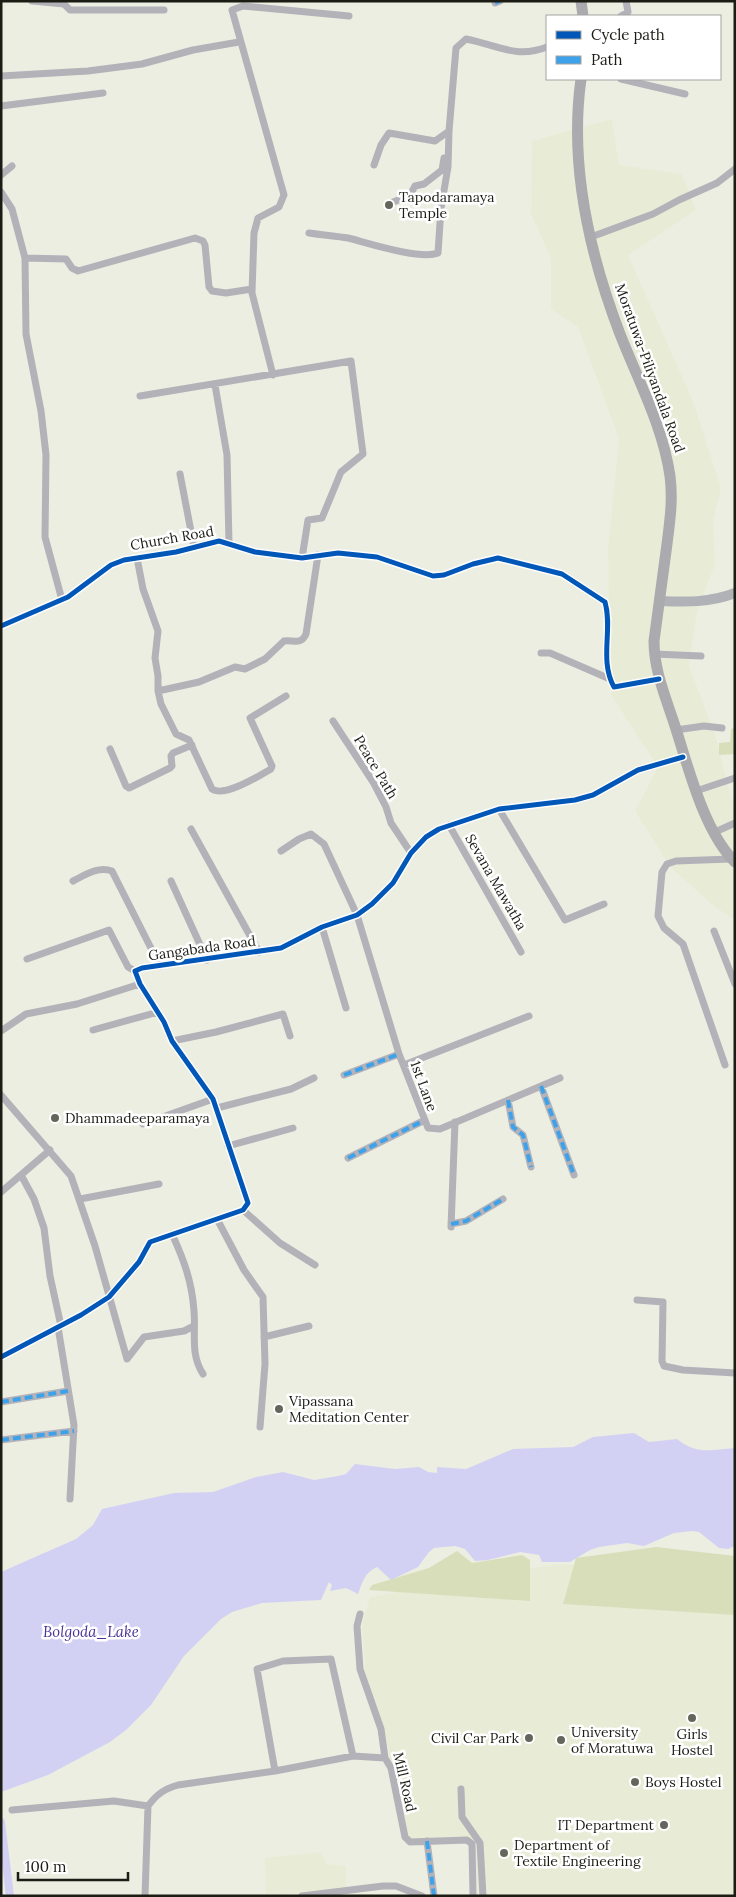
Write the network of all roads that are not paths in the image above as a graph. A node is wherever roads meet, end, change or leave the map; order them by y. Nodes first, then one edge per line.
1 (32, 1) edge
2 (581, 1) edge
3 (626, 1) edge
4 (246, 4) edge
5 (164, 10) dead end
6 (583, 15) edge
7 (623, 15) edge
8 (349, 16) dead end
9 (240, 42) junction
10 (546, 48) edge
11 (1, 76) edge
12 (581, 80) edge
13 (625, 80) edge
14 (103, 93) dead end
15 (685, 94) dead end
16 (1, 106) edge
17 (449, 131) junction
18 (374, 165) dead end
19 (12, 166) dead end
20 (735, 169) edge
21 (1, 175) edge
22 (1, 192) edge
23 (392, 203) dead end
24 (309, 233) dead end
25 (591, 237) junction
26 (26, 258) junction
27 (252, 289) junction
28 (273, 375) junction
29 (215, 385) junction
30 (140, 396) dead end
31 (180, 474) dead end
32 (229, 543) junction
33 (194, 547) junction
34 (318, 555) junction
35 (137, 558) junction
36 (302, 558) junction
37 (735, 593) edge
38 (62, 600) junction
39 (659, 601) junction
40 (1, 626) edge
41 (541, 653) dead end
42 (654, 654) junction
43 (700, 656) dead end
44 (610, 679) junction
45 (659, 679) junction
46 (158, 691) junction
47 (286, 696) dead end
48 (333, 721) dead end
49 (722, 728) dead end
50 (676, 730) junction
51 (192, 745) junction
52 (110, 749) dead end
53 (683, 757) junction
54 (735, 778) edge
55 (696, 791) junction
56 (499, 809) junction
57 (735, 823) edge
58 (449, 825) junction
59 (191, 829) dead end
60 (715, 832) junction
61 (281, 851) dead end
62 (411, 853) junction
63 (733, 861) edge
64 (73, 881) dead end
65 (171, 881) dead end
66 (604, 904) dead end
67 (357, 915) junction
68 (322, 928) junction
69 (714, 931) dead end
70 (259, 952) junction
71 (521, 952) dead end
72 (26, 959) dead end
73 (207, 960) junction
74 (160, 966) junction
75 (135, 971) junction
76 (140, 984) junction
77 (735, 984) edge
78 (346, 1008) dead end
79 (158, 1012) junction
80 (529, 1016) dead end
81 (1, 1030) edge
82 (93, 1030) dead end
83 (290, 1036) dead end
84 (172, 1041) junction
85 (399, 1054) junction
86 (404, 1065) junction
87 (725, 1065) dead end
88 (344, 1075) dead end
89 (314, 1078) dead end
90 (560, 1078) dead end
91 (541, 1086) junction
92 (1, 1095) edge
93 (213, 1099) junction
94 (508, 1100) junction
95 (217, 1108) junction
96 (424, 1122) junction
97 (455, 1122) junction
98 (144, 1124) dead end
99 (293, 1128) dead end
100 (228, 1146) junction
101 (50, 1150) junction
102 (348, 1158) dead end
103 (531, 1167) dead end
104 (21, 1175) junction
105 (574, 1175) dead end
106 (159, 1184) dead end
107 (1, 1192) edge
108 (80, 1198) junction
109 (503, 1199) dead end
110 (243, 1210) junction
111 (217, 1219) junction
112 (172, 1234) junction
113 (315, 1265) dead end
114 (109, 1297) junction
115 (637, 1300) dead end
116 (59, 1326) junction
117 (194, 1326) junction
118 (308, 1326) dead end
119 (264, 1337) junction
120 (1, 1357) edge
121 (735, 1373) edge
122 (203, 1374) dead end
123 (68, 1391) junction
124 (1, 1402) edge
125 (260, 1427) dead end
126 (74, 1431) junction
127 (1, 1440) edge
128 (70, 1499) dead end
129 (360, 1614) dead end
130 (353, 1756) junction
131 (385, 1758) junction
132 (275, 1771) junction
133 (461, 1789) dead end
134 (148, 1806) junction
135 (12, 1810) dead end
136 (428, 1841) junction
137 (145, 1896) edge
138 (302, 1896) edge
139 (422, 1896) edge
140 (434, 1896) edge
141 (473, 1896) edge
142 (482, 1896) edge

1 - 5 street
2 - 6 main road
3 - 7 street
4 - 8 street
4 - 9 street
9 - 11 street
9 - 27 street
10 - 17 street
12 - 25 main road, Moratuwa-Piliyandala Road
13 - 15 street
14 - 16 street
17 - 18 street
17 - 23 street
17 - 24 street
19 - 21 street
20 - 25 street
22 - 26 street
25 - 39 main road, Moratuwa-Piliyandala Road
26 - 27 street
26 - 38 street
27 - 28 street
28 - 29 street
28 - 36 street
29 - 30 street
29 - 32 street
31 - 33 street
32 - 33 street, Church Road
32 - 36 street, Church Road
33 - 35 street, Church Road
34 - 36 street, Church Road
34 - 44 street, Church Road
34 - 46 street
35 - 38 street, Church Road
35 - 46 street
37 - 39 street
38 - 40 street, Church Road
39 - 42 main road, Moratuwa-Piliyandala Road
41 - 44 street
42 - 43 street
42 - 45 main road, Moratuwa-Piliyandala Road
44 - 45 street
45 - 50 main road, Moratuwa-Piliyandala Road
46 - 51 street
47 - 51 street
48 - 62 street, Peace Path
49 - 50 street
50 - 53 main road, Moratuwa-Piliyandala Road
51 - 52 street
53 - 55 main road, Moratuwa-Piliyandala Road
53 - 56 street, Gangabada Road
54 - 55 street
55 - 60 main road, Moratuwa-Piliyandala Road
56 - 58 street, Gangabada Road
56 - 66 street
57 - 60 street
58 - 62 street, Gangabada Road
58 - 71 street, Sevana Mawatha
59 - 70 street
60 - 63 main road, Moratuwa-Piliyandala Road
61 - 67 street, 1st Lane
62 - 67 street, Gangabada Road
63 - 87 street
64 - 74 street
65 - 73 street
67 - 68 street, Gangabada Road
67 - 85 street, 1st Lane
68 - 70 street, Gangabada Road
68 - 78 street
69 - 77 street
70 - 73 street, Gangabada Road
72 - 75 street
73 - 74 street, Gangabada Road
74 - 75 street, Gangabada Road
75 - 76 street, Gangabada Road
76 - 79 street, Gangabada Road
76 - 81 street
79 - 82 street
79 - 84 street, Gangabada Road
80 - 86 street
83 - 84 street
84 - 93 street, Gangabada Road
85 - 86 street, 1st Lane
85 - 88 street
86 - 96 street, 1st Lane
89 - 95 street
90 - 91 street, 1st Lane
91 - 94 street, 1st Lane
91 - 105 street
92 - 101 street
93 - 95 street, Gangabada Road
93 - 98 street
94 - 97 street, 1st Lane
94 - 103 street
95 - 100 street, Gangabada Road
96 - 97 street, 1st Lane
96 - 102 street
97 - 109 street
99 - 100 street
100 - 110 street, Gangabada Road
101 - 104 street
101 - 108 street
104 - 107 street
104 - 116 street
106 - 108 street
108 - 114 street
110 - 111 street
110 - 113 street
111 - 112 street
111 - 119 street
112 - 114 street
112 - 117 street
114 - 116 street
114 - 117 street
115 - 121 street
116 - 120 street
116 - 123 street
117 - 122 street
118 - 119 street
119 - 125 street
123 - 124 street
123 - 126 street
126 - 127 street
126 - 128 street
129 - 131 street, Mill Road
130 - 131 street
130 - 132 street
130 - 132 street
131 - 136 street, Mill Road
132 - 134 street
133 - 142 street
134 - 135 street
134 - 137 street
136 - 140 street
136 - 141 street, Mill Road
138 - 139 street

